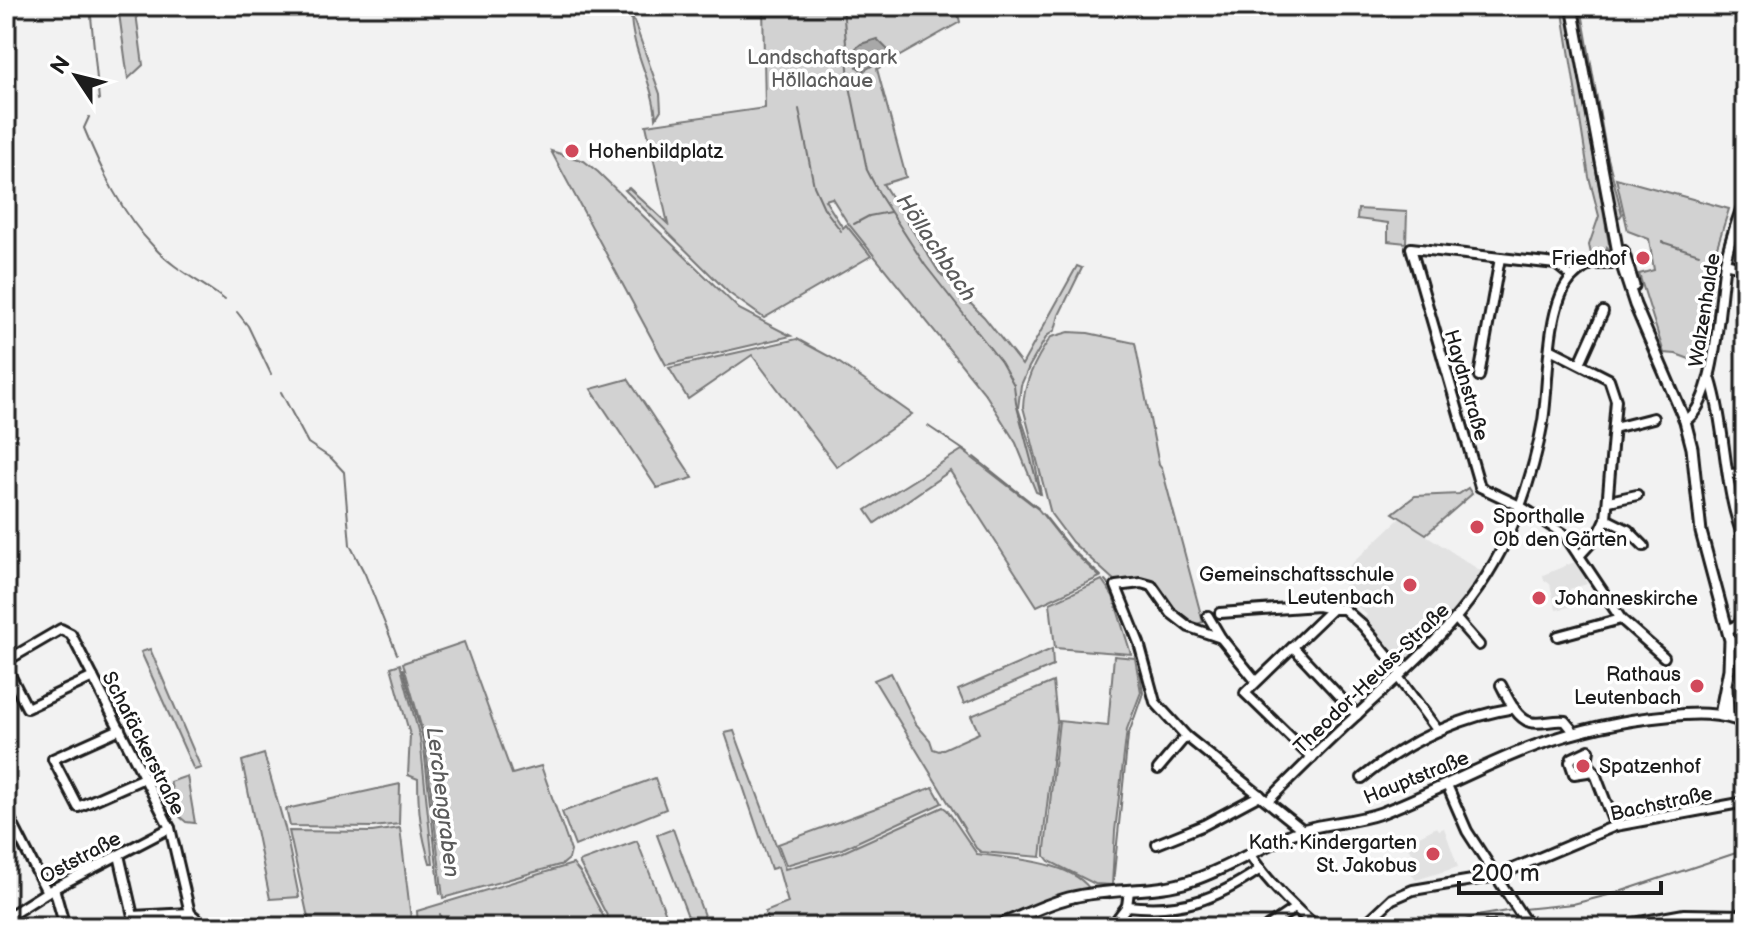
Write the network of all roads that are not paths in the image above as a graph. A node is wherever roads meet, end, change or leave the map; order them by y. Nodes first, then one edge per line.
1 (1572, 6) edge
2 (1745, 198) edge
3 (1622, 257) junction
4 (1500, 258) junction
5 (1725, 263) junction
6 (1745, 268) edge
7 (1572, 277) junction
8 (1603, 312) dead end
9 (1550, 349) junction
10 (1580, 363) junction
11 (1479, 376) dead end
12 (1710, 377) junction
13 (1653, 418) dead end
14 (1685, 421) junction
15 (1614, 428) junction
16 (1745, 473) edge
17 (1729, 474) junction
18 (1637, 495) dead end
19 (1609, 501) junction
20 (1520, 506) junction
21 (1606, 519) junction
22 (1745, 542) edge
23 (1644, 546) dead end
24 (1579, 556) junction
25 (1745, 598) edge
26 (1336, 608) junction
27 (1220, 613) dead end
28 (1208, 616) dead end
29 (1621, 619) junction
30 (1457, 620) junction
31 (1728, 630) junction
32 (1558, 636) dead end
33 (1221, 638) junction
34 (1479, 645) dead end
35 (1293, 647) junction
36 (1664, 657) dead end
37 (6, 664) edge
38 (1400, 675) junction
39 (93, 677) junction
40 (1256, 681) junction
41 (1501, 685) dead end
42 (1514, 708) junction
43 (1357, 715) junction
44 (1724, 716) junction
45 (1745, 723) edge
46 (120, 729) junction
47 (1438, 731) junction
48 (1575, 733) junction
49 (1186, 736) junction
50 (1312, 758) junction
51 (1158, 769) dead end
52 (1594, 771) dead end
53 (144, 778) junction
54 (1362, 778) dead end
55 (1447, 785) junction
56 (1260, 795) junction
57 (1268, 801) junction
58 (1745, 802) edge
59 (6, 811) edge
60 (1615, 826) junction
61 (170, 828) junction
62 (1303, 830) junction
63 (1157, 844) dead end
64 (119, 855) junction
65 (1250, 855) junction
66 (1259, 870) junction
67 (1496, 876) junction
68 (50, 890) junction
69 (1129, 891) junction
70 (1127, 906) junction
71 (1295, 908) junction
72 (190, 913) junction
73 (1745, 915) edge
74 (6, 918) edge
75 (65, 927) edge
76 (199, 927) edge
77 (994, 927) edge
78 (1111, 927) edge
79 (1267, 927) edge
80 (1317, 927) edge
81 (1362, 927) edge
82 (1485, 927) edge
83 (1529, 927) edge
84 (1612, 927) edge

1 - 3 street
2 - 5 street, Walzenhalde
3 - 7 street
3 - 14 street
4 - 7 street
4 - 11 street
4 - 20 street, Haydnstraße
5 - 6 street
5 - 12 street, Walzenhalde
7 - 9 street, Theodor-Heuss-Straße
8 - 10 street
9 - 10 street
9 - 20 street, Theodor-Heuss-Straße
10 - 15 street
12 - 14 street, Walzenhalde
12 - 17 street
13 - 15 street
14 - 31 street
15 - 19 street
16 - 17 street
17 - 22 street
18 - 19 street
19 - 21 street
20 - 24 street, Haydnstraße
20 - 30 street, Theodor-Heuss-Straße
21 - 23 street
21 - 24 street
24 - 29 street, Haydnstraße
25 - 31 street
26 - 27 street
26 - 35 street
26 - 38 street
28 - 33 street
29 - 32 street
29 - 36 street, Haydnstraße
30 - 34 street
30 - 38 street, Theodor-Heuss-Straße
31 - 44 street
33 - 40 street
33 - 49 street
35 - 40 street
35 - 43 street
37 - 39 street
37 - 39 street, Schafäckerstraße
38 - 43 street, Theodor-Heuss-Straße
38 - 47 street
39 - 46 street, Schafäckerstraße
40 - 50 street
41 - 42 street
42 - 47 street
42 - 48 street
43 - 50 street, Theodor-Heuss-Straße
44 - 45 street
44 - 48 street, Hauptstraße
46 - 53 street, Schafäckerstraße
46 - 53 street
47 - 54 street
48 - 55 street, Hauptstraße
49 - 51 street
49 - 56 street
50 - 57 street, Theodor-Heuss-Straße
52 - 60 street
53 - 61 street, Schafäckerstraße
55 - 62 street, Hauptstraße
55 - 67 street
56 - 57 street
56 - 63 street
57 - 62 street
58 - 60 street, Bachstraße
59 - 68 street
60 - 67 street, Bachstraße
61 - 64 street, Oststraße
61 - 72 street, Schafäckerstraße
62 - 65 street, Hauptstraße
64 - 68 street, Oststraße
64 - 72 street
65 - 66 street
65 - 69 street, Hauptstraße
66 - 70 street
66 - 71 street
67 - 81 street, Bachstraße
67 - 83 street
68 - 74 street, Oststraße
68 - 75 street
69 - 70 street
69 - 77 street, Hauptstraße
70 - 78 street
71 - 79 street
71 - 80 street
72 - 76 street, Schafäckerstraße
73 - 84 street
82 - 83 street

